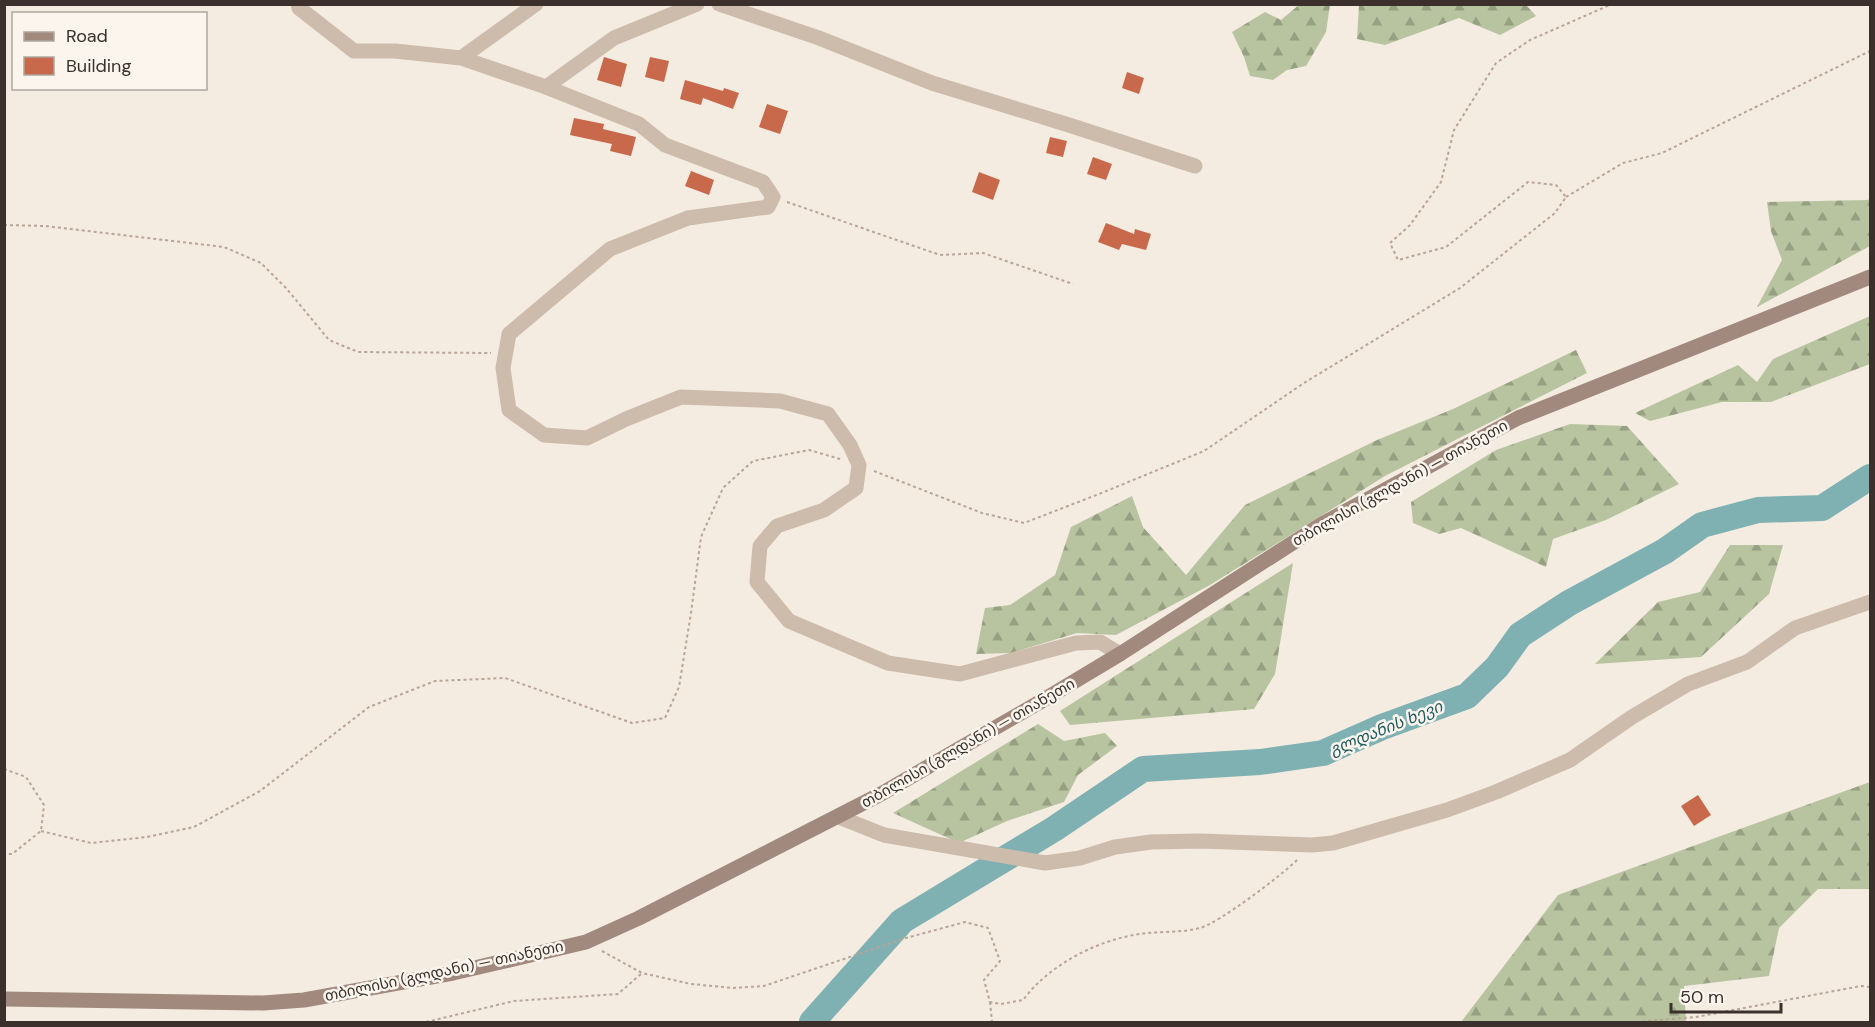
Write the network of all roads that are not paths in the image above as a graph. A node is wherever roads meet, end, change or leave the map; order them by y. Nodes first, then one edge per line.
1 (298, 4) edge
2 (536, 4) edge
3 (697, 4) edge
4 (719, 4) edge
5 (461, 58) junction
6 (546, 87) junction
7 (1195, 166) dead end
8 (1870, 277) edge
9 (1870, 602) edge
10 (1120, 654) junction
11 (839, 817) junction
12 (4, 999) edge

1 - 5 street
2 - 5 street
3 - 6 street
4 - 7 street
5 - 6 street
6 - 10 street
8 - 10 main road, თბილისი (გლდანი) — თიანეთი
9 - 11 street
10 - 11 main road, თბილისი (გლდანი) — თიანეთი
11 - 12 main road, თბილისი (გლდანი) — თიანეთი

